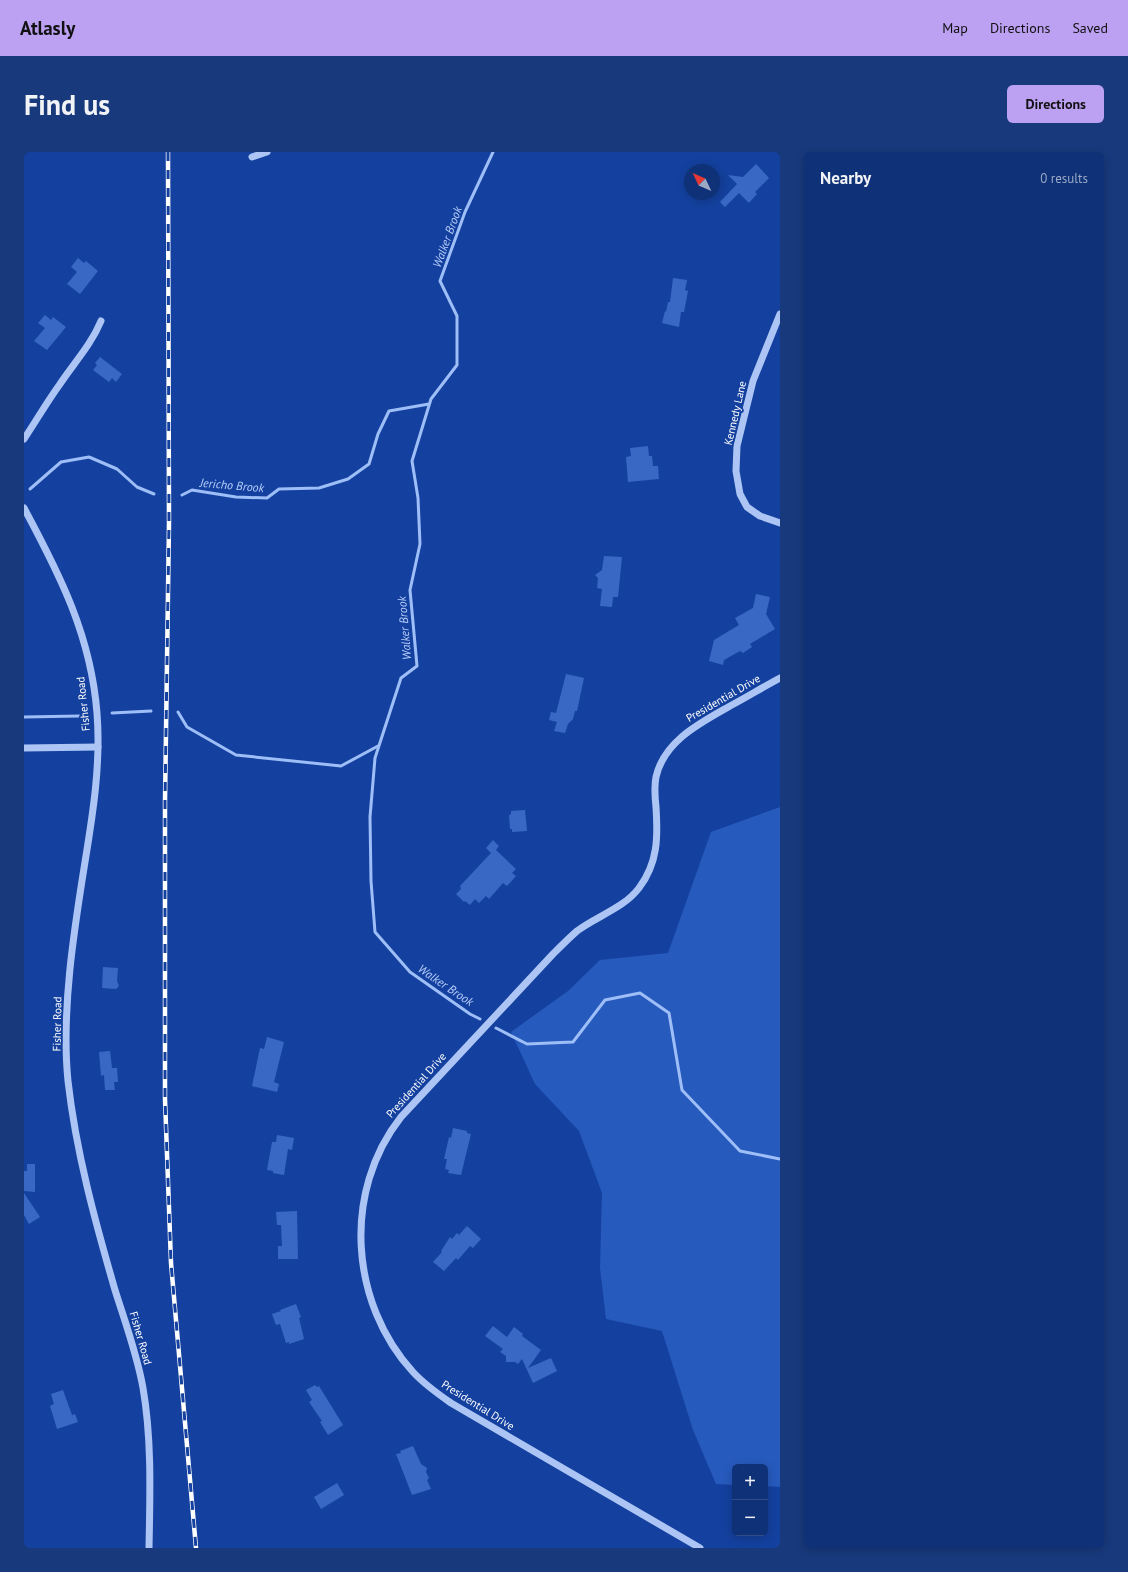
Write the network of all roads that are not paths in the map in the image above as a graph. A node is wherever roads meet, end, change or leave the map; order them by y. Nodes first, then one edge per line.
1 (267, 152) edge
2 (252, 157) dead end
3 (780, 314) edge
4 (101, 321) dead end
5 (24, 439) edge
6 (24, 508) edge
7 (780, 524) edge
8 (780, 678) edge
9 (98, 747) junction
10 (24, 748) edge
11 (696, 1547) edge
12 (149, 1548) edge

1 - 2 street
3 - 7 street, Kennedy Lane
4 - 5 street
6 - 9 street, Fisher Road
8 - 11 street, Presidential Drive
9 - 10 street
9 - 12 street, Fisher Road

